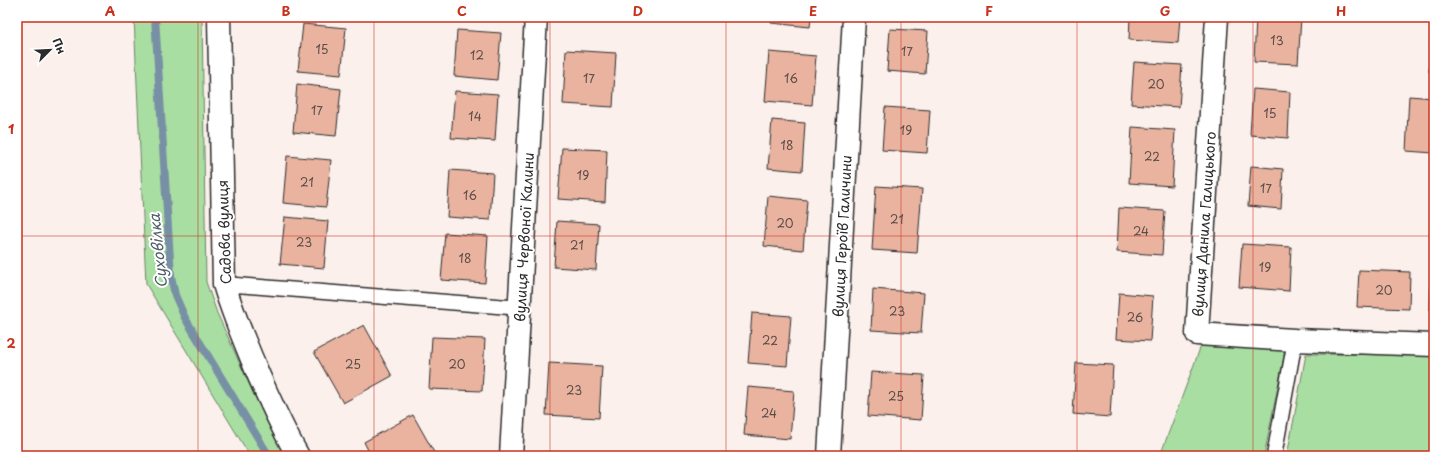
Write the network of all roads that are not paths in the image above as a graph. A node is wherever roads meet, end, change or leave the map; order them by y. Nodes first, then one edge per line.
1 (219, 17) edge
2 (536, 17) edge
3 (854, 17) edge
4 (1217, 17) edge
5 (224, 284) junction
6 (520, 308) junction
7 (1295, 340) junction
8 (1434, 345) edge
9 (298, 456) edge
10 (511, 456) edge
11 (829, 456) edge
12 (1274, 456) edge

1 - 5 street, Садова вулиця
2 - 6 street, вулиця Червоної Калини
3 - 11 street, вулиця Героїв Галичини
4 - 7 street, вулиця Данила Галицького
5 - 6 lane
5 - 9 street, Садова вулиця
6 - 10 street, вулиця Червоної Калини
7 - 8 street
7 - 12 lane

